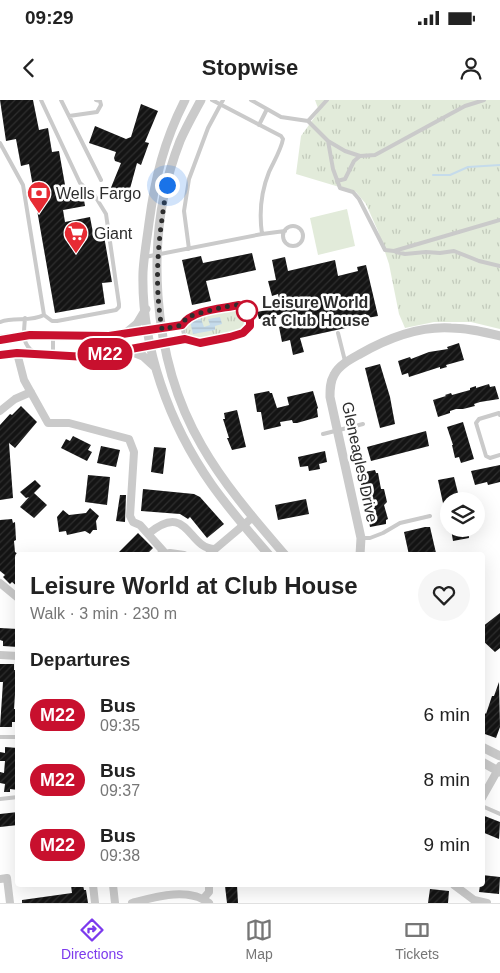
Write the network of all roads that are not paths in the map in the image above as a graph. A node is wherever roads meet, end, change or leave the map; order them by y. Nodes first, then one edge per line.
1 (41, 100) edge
2 (61, 100) edge
3 (96, 100) edge
4 (185, 100) edge
5 (201, 100) edge
6 (212, 100) edge
7 (251, 100) edge
8 (327, 100) edge
9 (484, 100) edge
10 (222, 102) edge
11 (267, 109) junction
12 (69, 116) junction
13 (308, 121) junction
14 (259, 125) junction
15 (328, 141) junction
16 (0, 143) edge
17 (360, 156) junction
18 (101, 180) dead end
19 (337, 182) junction
20 (500, 220) edge
21 (285, 231) junction
22 (262, 234) junction
23 (189, 249) junction
24 (394, 251) junction
25 (157, 255) junction
26 (145, 257) junction
27 (500, 266) edge
28 (146, 308) junction
29 (44, 315) junction
30 (25, 318) junction
31 (0, 322) edge
32 (182, 325) junction
33 (162, 329) junction
34 (148, 331) junction
35 (338, 333) dead end
36 (125, 334) junction
37 (24, 336) junction
38 (54, 336) junction
39 (500, 336) edge
40 (98, 337) junction
41 (185, 339) junction
42 (0, 340) edge
43 (164, 343) junction
44 (151, 345) junction
45 (128, 350) junction
46 (17, 353) junction
47 (37, 354) junction
48 (0, 355) edge
49 (53, 355) junction
50 (101, 355) junction
51 (345, 363) junction
52 (156, 369) junction
53 (30, 392) junction
54 (0, 411) edge
55 (500, 415) edge
56 (363, 424) dead end
57 (337, 430) junction
58 (323, 434) dead end
59 (500, 455) edge
60 (430, 516) dead end
61 (253, 517) junction
62 (244, 525) junction
63 (148, 534) junction
64 (361, 538) junction
65 (215, 549) junction
66 (161, 552) edge
67 (212, 552) edge
68 (266, 552) edge
69 (282, 552) edge
70 (360, 552) edge
71 (0, 583) edge
72 (15, 596) edge
73 (0, 655) edge
74 (15, 656) edge
75 (0, 737) edge
76 (15, 737) edge
77 (485, 748) edge
78 (500, 756) edge
79 (485, 763) edge
80 (499, 770) edge
81 (485, 793) edge
82 (15, 797) edge
83 (0, 799) edge
84 (485, 807) edge
85 (500, 814) edge
86 (0, 879) edge
87 (93, 887) edge
88 (112, 887) edge
89 (209, 887) edge
90 (457, 887) edge
91 (206, 901) edge
92 (10, 903) edge
93 (96, 903) edge
94 (115, 903) edge
95 (132, 903) edge
96 (487, 903) edge

1 - 29 lane
2 - 12 lane
3 - 12 lane
4 - 26 street
5 - 25 street
6 - 10 lane
7 - 11 lane
8 - 13 lane
9 - 17 lane
10 - 14 lane
10 - 23 lane
11 - 13 lane
11 - 14 lane
12 - 18 lane
13 - 15 lane
14 - 22 lane
15 - 17 lane
15 - 19 lane
16 - 29 lane
17 - 19 lane
19 - 24 lane
20 - 24 lane
21 - 21 lane
21 - 22 lane
22 - 23 lane
23 - 25 lane
24 - 27 lane
25 - 26 lane
25 - 33 street
26 - 28 street
28 - 34 street
28 - 36 street
29 - 30 lane
30 - 31 lane
30 - 37 lane
32 - 33 lane
32 - 41 lane
32 - 41 lane
33 - 34 street
33 - 43 street
34 - 36 street
34 - 44 street
35 - 51 lane
36 - 40 street
37 - 38 street
37 - 42 street
37 - 47 lane
38 - 40 street
38 - 49 lane
39 - 51 street, Gleneagles Drive
40 - 50 street
41 - 43 lane
42 - 46 street
43 - 44 street
43 - 61 street
44 - 45 street
44 - 52 street
45 - 50 street
45 - 52 street
46 - 47 street
46 - 48 street
46 - 53 street
47 - 49 street
49 - 50 street
51 - 57 street, Gleneagles Drive
52 - 62 street
53 - 54 street
53 - 63 street
55 - 59 lane
56 - 57 lane
57 - 58 lane
57 - 64 street, Gleneagles Drive
60 - 64 lane
61 - 62 street
61 - 69 street
62 - 65 street
62 - 68 street
63 - 65 street
63 - 66 street
64 - 70 street, Gleneagles Drive
65 - 67 street
71 - 72 street
73 - 74 street
75 - 76 lane
77 - 78 street
79 - 80 street
80 - 81 street
82 - 83 lane
84 - 85 lane
86 - 92 street
87 - 93 street
88 - 94 street
89 - 91 street
90 - 96 street
91 - 95 street

